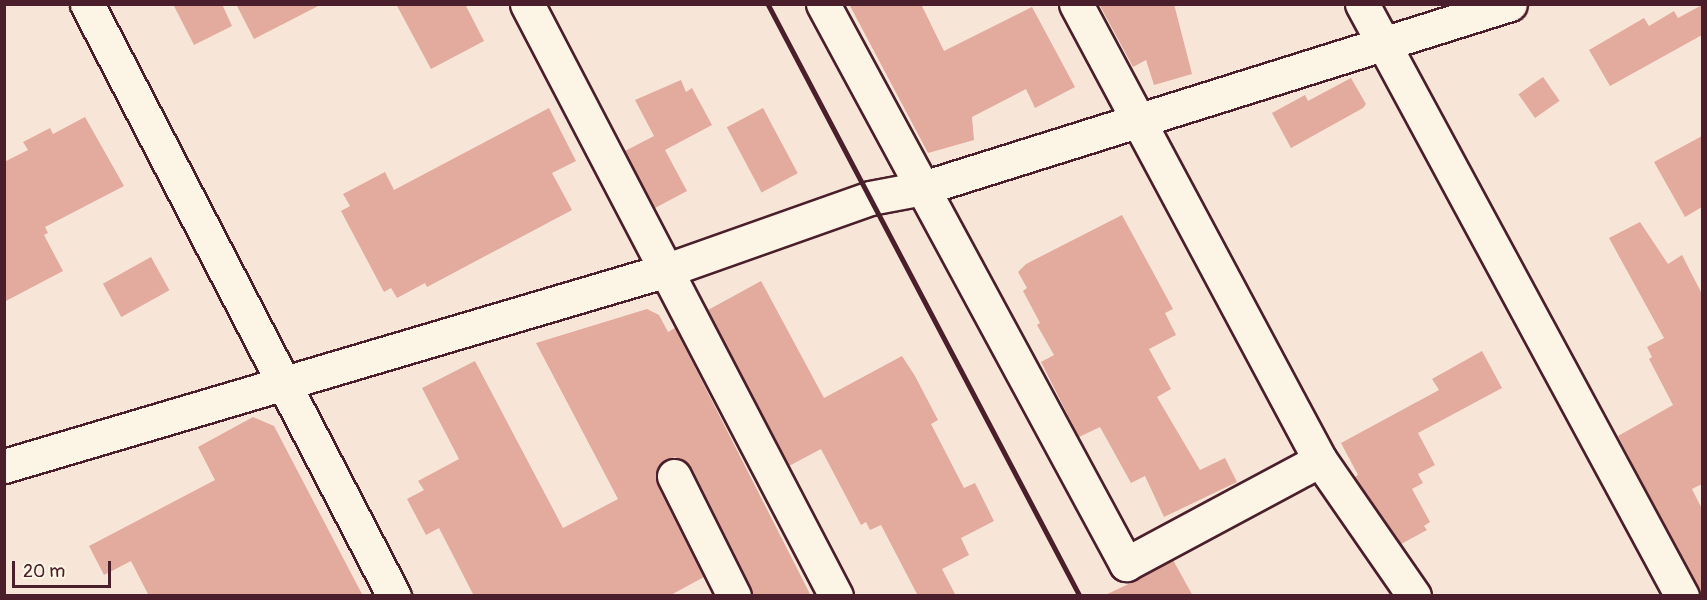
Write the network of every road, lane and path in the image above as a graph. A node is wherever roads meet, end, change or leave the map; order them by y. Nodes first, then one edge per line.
1 (87, 4) edge
2 (527, 4) edge
3 (823, 4) edge
4 (1076, 4) edge
5 (1362, 4) edge
6 (1510, 4) edge
7 (1383, 46) junction
8 (1139, 122) junction
9 (923, 188) junction
10 (667, 270) junction
11 (283, 384) junction
12 (1320, 460) junction
13 (4, 466) edge
14 (674, 476) dead end
15 (1702, 585) edge
16 (394, 596) edge
17 (734, 596) edge
18 (836, 596) edge
19 (1413, 596) edge
20 (1684, 596) edge

1 - 11 street
2 - 10 street
3 - 9 street
4 - 8 street
5 - 7 street
6 - 7 street
7 - 8 street
7 - 20 street
8 - 9 street
8 - 12 street
9 - 10 street
9 - 12 street
10 - 11 street
10 - 18 street
11 - 13 street
11 - 16 street
12 - 19 street
14 - 17 street
15 - 20 street

